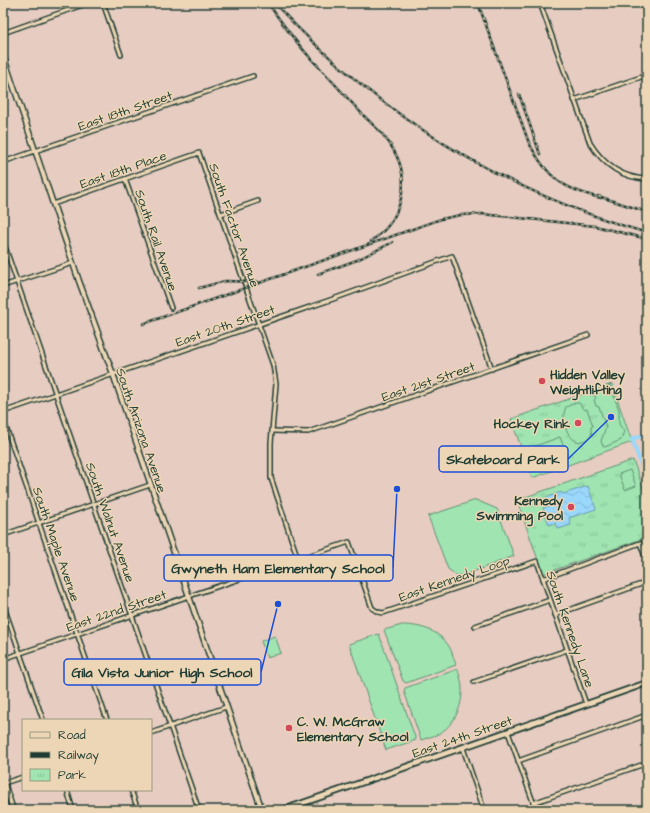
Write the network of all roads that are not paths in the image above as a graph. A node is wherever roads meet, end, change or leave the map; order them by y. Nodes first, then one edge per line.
1 (88, 3) edge
2 (103, 3) edge
3 (540, 3) edge
4 (3, 32) edge
5 (121, 55) dead end
6 (3, 56) edge
7 (647, 75) edge
8 (253, 76) dead end
9 (574, 100) junction
10 (35, 152) junction
11 (199, 153) joint
12 (3, 162) edge
13 (125, 179) junction
14 (647, 179) edge
15 (258, 201) dead end
16 (53, 204) junction
17 (221, 214) junction
18 (3, 241) edge
19 (73, 263) junction
20 (17, 282) junction
21 (3, 286) edge
22 (171, 308) dead end
23 (258, 324) junction
24 (588, 335) dead end
25 (492, 369) junction
26 (113, 374) junction
27 (56, 394) junction
28 (3, 412) edge
29 (3, 419) edge
30 (273, 431) junction
31 (150, 485) junction
32 (94, 504) junction
33 (39, 522) junction
34 (3, 535) edge
35 (298, 559) junction
36 (537, 561) joint
37 (647, 562) edge
38 (543, 578) junction
39 (647, 582) edge
40 (188, 596) junction
41 (550, 600) junction
42 (3, 604) edge
43 (378, 612) joint
44 (132, 615) junction
45 (555, 615) junction
46 (475, 626) dead end
47 (77, 634) junction
48 (567, 650) junction
49 (20, 654) junction
50 (3, 659) edge
51 (474, 682) dead end
52 (647, 683) edge
53 (586, 704) junction
54 (226, 707) junction
55 (647, 715) edge
56 (43, 719) edge
57 (107, 719) edge
58 (170, 726) junction
59 (508, 732) junction
60 (152, 733) edge
61 (463, 748) junction
62 (518, 761) junction
63 (647, 763) edge
64 (22, 777) edge
65 (4, 781) edge
66 (66, 791) edge
67 (131, 791) edge
68 (533, 803) junction
69 (12, 810) edge
70 (73, 810) edge
71 (138, 810) edge
72 (199, 810) edge
73 (262, 810) edge
74 (283, 810) edge
75 (484, 810) edge
76 (536, 810) edge

1 - 4 street
2 - 5 street
3 - 9 street
6 - 10 street, South Arizona Avenue
7 - 9 street
8 - 10 street, East 18th Street
9 - 14 street
10 - 12 street, East 18th Street
10 - 16 street, South Arizona Avenue
11 - 13 street, East 18th Place
11 - 17 street, South Factor Avenue
13 - 16 street, East 18th Place
13 - 22 street, South Rail Avenue
15 - 17 street
16 - 19 street, South Arizona Avenue
17 - 23 street, South Factor Avenue
18 - 20 street, South Walnut Avenue
19 - 20 street
19 - 26 street, South Arizona Avenue
20 - 21 street
20 - 27 street, South Walnut Avenue
23 - 25 street, East 20th Street
23 - 26 street, East 20th Street
23 - 30 street, South Factor Avenue
24 - 25 street, East 21st Street
25 - 30 street, East 21st Street
26 - 27 street, East 20th Street
26 - 31 street, South Arizona Avenue
27 - 28 street, East 20th Street
27 - 32 street, South Walnut Avenue
29 - 33 street, South Maple Avenue
30 - 35 street, South Factor Avenue
31 - 32 street
31 - 40 street, South Arizona Avenue
32 - 33 street
32 - 44 street, South Walnut Avenue
33 - 34 street
33 - 47 street, South Maple Avenue
35 - 40 street, East 22nd Street
35 - 43 street, East 22nd Street
36 - 38 street, South Kennedy Lane
36 - 43 street, East Kennedy Loop
37 - 38 street
38 - 41 street, South Kennedy Lane
39 - 45 street
40 - 44 street, East 22nd Street
40 - 54 street, South Arizona Avenue
41 - 45 street, South Kennedy Lane
41 - 46 street
42 - 49 street
44 - 47 street, East 22nd Street
44 - 58 street, South Walnut Avenue
45 - 48 street, South Kennedy Lane
47 - 49 street, East 22nd Street
47 - 57 street, South Maple Avenue
48 - 51 street
48 - 53 street, South Kennedy Lane
49 - 50 street, East 22nd Street
49 - 56 street
52 - 53 main road, East 24th Street
53 - 59 main road, East 24th Street
54 - 58 street
54 - 73 street, South Arizona Avenue
55 - 62 street
58 - 60 street
58 - 72 street, South Walnut Avenue
59 - 61 main road, East 24th Street
59 - 62 street
61 - 74 main road, East 24th Street
61 - 75 street
62 - 68 street
63 - 68 street
64 - 65 street
65 - 69 street
66 - 70 street
67 - 71 street
68 - 76 street

